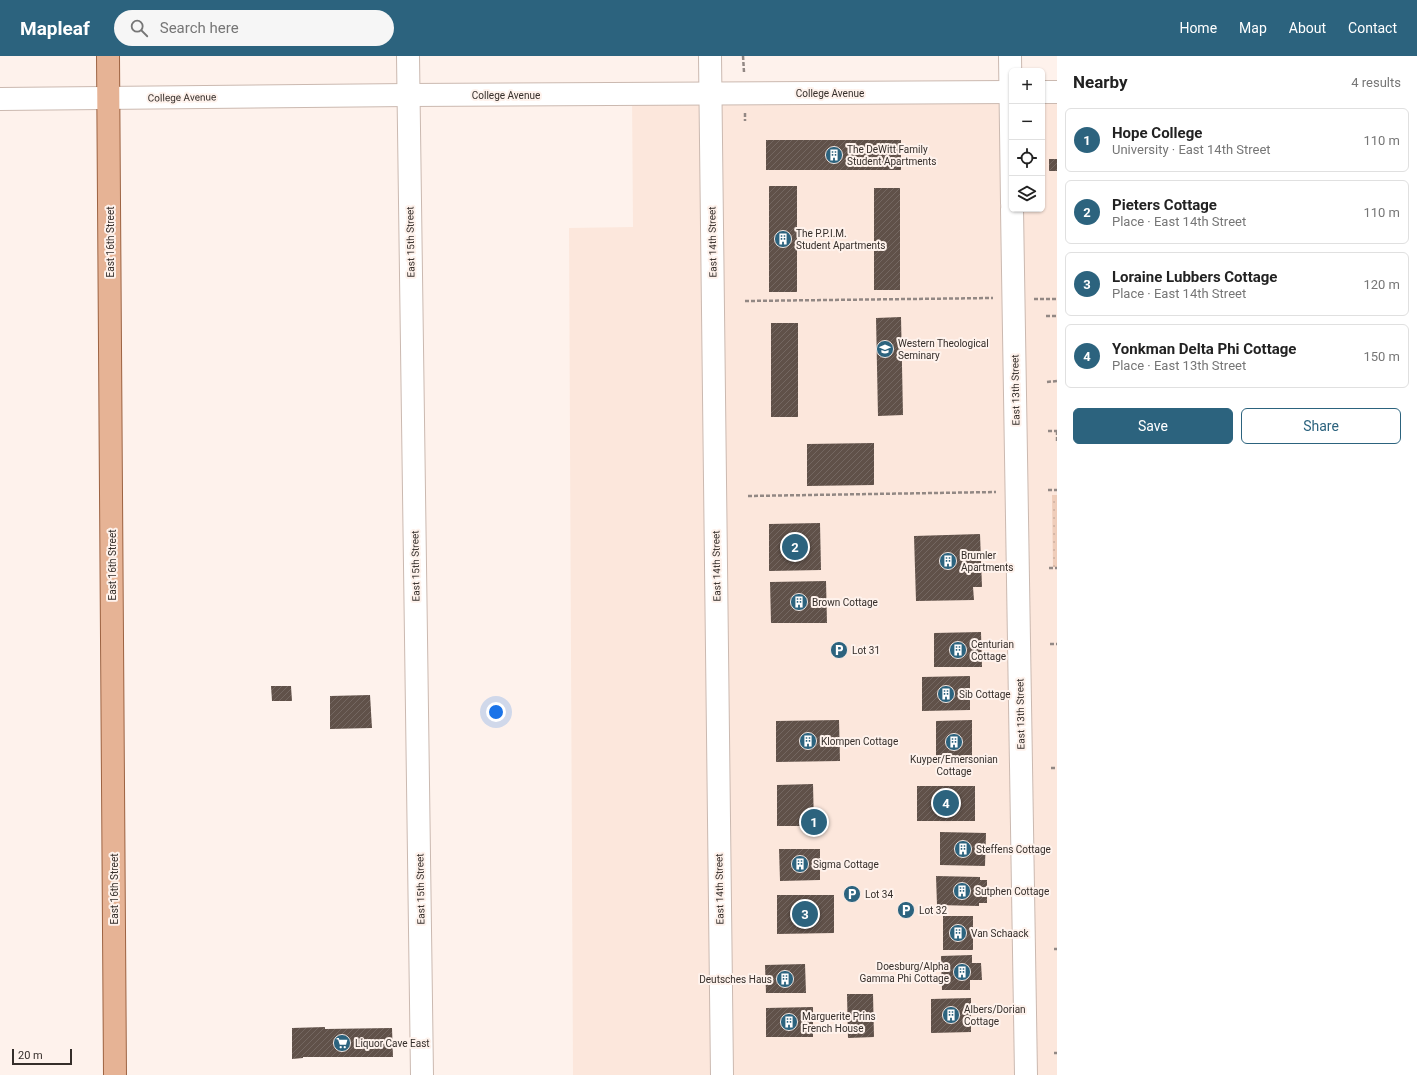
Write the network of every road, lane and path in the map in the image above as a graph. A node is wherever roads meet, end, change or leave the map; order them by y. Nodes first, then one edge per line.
1 (108, 56) edge
2 (408, 56) edge
3 (710, 56) edge
4 (1010, 56) edge
5 (1010, 68) edge
6 (1009, 92) edge
7 (1045, 92) edge
8 (1057, 92) edge
9 (710, 94) junction
10 (408, 95) junction
11 (109, 98) junction
12 (0, 100) edge
13 (1011, 104) edge
14 (1012, 176) edge
15 (1012, 212) edge
16 (993, 298) dead end
17 (1033, 299) dead end
18 (1057, 299) edge
19 (745, 302) dead end
20 (1046, 316) dead end
21 (1057, 316) edge
22 (1047, 382) dead end
23 (1057, 382) edge
24 (1048, 431) dead end
25 (1057, 431) edge
26 (1057, 442) edge
27 (1048, 490) dead end
28 (1057, 490) edge
29 (996, 492) dead end
30 (748, 496) dead end
31 (1049, 568) dead end
32 (1057, 568) edge
33 (1050, 644) dead end
34 (1057, 644) edge
35 (1051, 768) dead end
36 (1057, 768) edge
37 (115, 1075) edge
38 (422, 1075) edge
39 (722, 1075) edge
40 (1026, 1075) edge

1 - 11 main road, East 16th Street
2 - 10 street, East 15th Street
3 - 9 street, East 14th Street
4 - 5 street
6 - 9 street, College Avenue
7 - 8 street
9 - 10 street, College Avenue
9 - 39 street, East 14th Street
10 - 11 street, College Avenue
10 - 38 street, East 15th Street
11 - 12 street, College Avenue
11 - 37 main road, East 16th Street
13 - 14 street
15 - 40 street, East 13th Street
16 - 19 path
17 - 18 path
20 - 21 path
22 - 23 path
24 - 25 path
25 - 26 path
27 - 28 path
29 - 30 path
31 - 32 path
33 - 34 path
35 - 36 path

